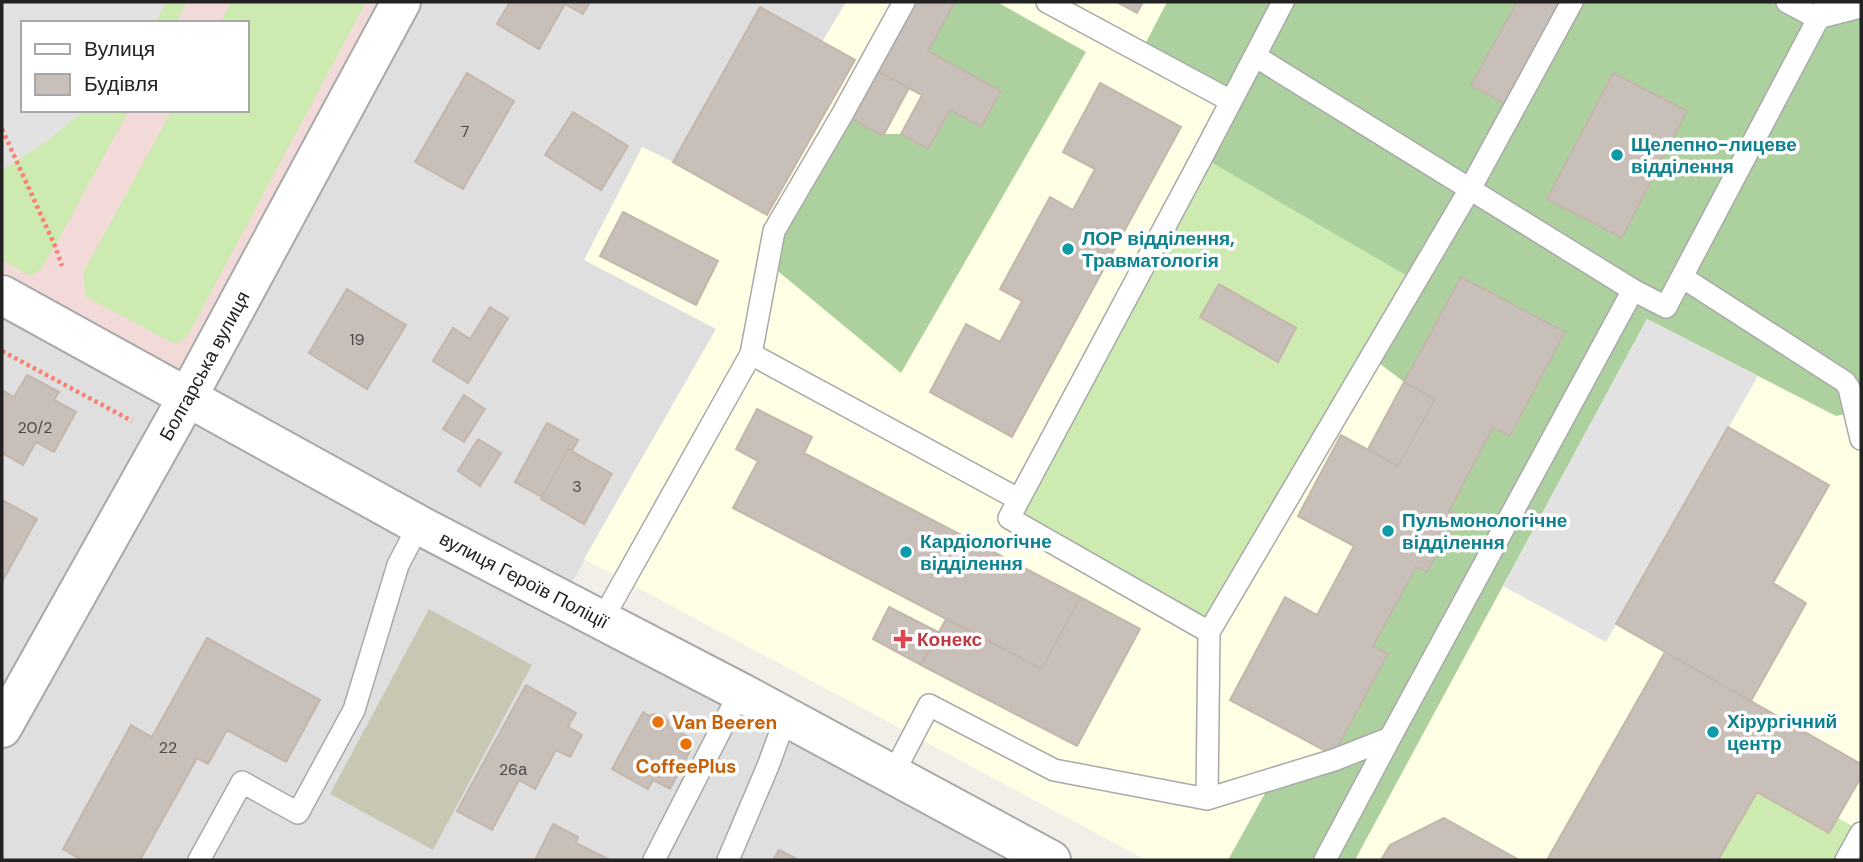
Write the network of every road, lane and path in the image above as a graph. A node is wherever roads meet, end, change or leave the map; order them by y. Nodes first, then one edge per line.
1 (401, 2) edge
2 (904, 2) edge
3 (1047, 2) edge
4 (1283, 2) edge
5 (1572, 2) edge
6 (1787, 2) edge
7 (1861, 7) edge
8 (1822, 10) edge
9 (1255, 56) junction
10 (1231, 101) junction
11 (2, 128) edge
12 (1470, 189) junction
13 (62, 266) dead end
14 (1682, 277) junction
15 (1633, 289) junction
16 (2, 295) edge
17 (2, 351) edge
18 (751, 354) junction
19 (187, 398) junction
20 (139, 425) dead end
21 (1861, 439) edge
22 (1018, 499) junction
23 (418, 525) junction
24 (602, 620) junction
25 (1209, 632) junction
26 (740, 692) junction
27 (786, 717) junction
28 (2, 728) edge
29 (1390, 738) junction
30 (893, 774) junction
31 (1207, 799) junction
32 (1861, 833) edge
33 (200, 860) edge
34 (654, 860) edge
35 (728, 860) edge
36 (1051, 860) edge
37 (1325, 860) edge
38 (1846, 860) edge

1 - 19 street, Болгарська вулиця
2 - 18 lane
3 - 10 lane
4 - 9 lane
5 - 12 lane
6 - 8 lane
7 - 8 lane
8 - 14 lane
9 - 10 lane
9 - 12 lane
10 - 22 lane
11 - 13 path
12 - 15 lane
12 - 25 lane
14 - 15 lane
14 - 21 lane
15 - 29 lane
16 - 19 street, вулиця Героїв Поліції
17 - 20 path
18 - 22 lane
18 - 24 lane
19 - 23 street, вулиця Героїв Поліції
19 - 28 street, Болгарська вулиця
22 - 25 lane
23 - 24 street, вулиця Героїв Поліції
23 - 33 lane
24 - 26 street, вулиця Героїв Поліції
25 - 31 lane
26 - 27 street, вулиця Героїв Поліції
26 - 34 lane
27 - 30 street, вулиця Героїв Поліції
27 - 35 lane
29 - 31 lane
29 - 37 lane
30 - 31 lane
30 - 36 street, вулиця Героїв Поліції
32 - 38 lane

